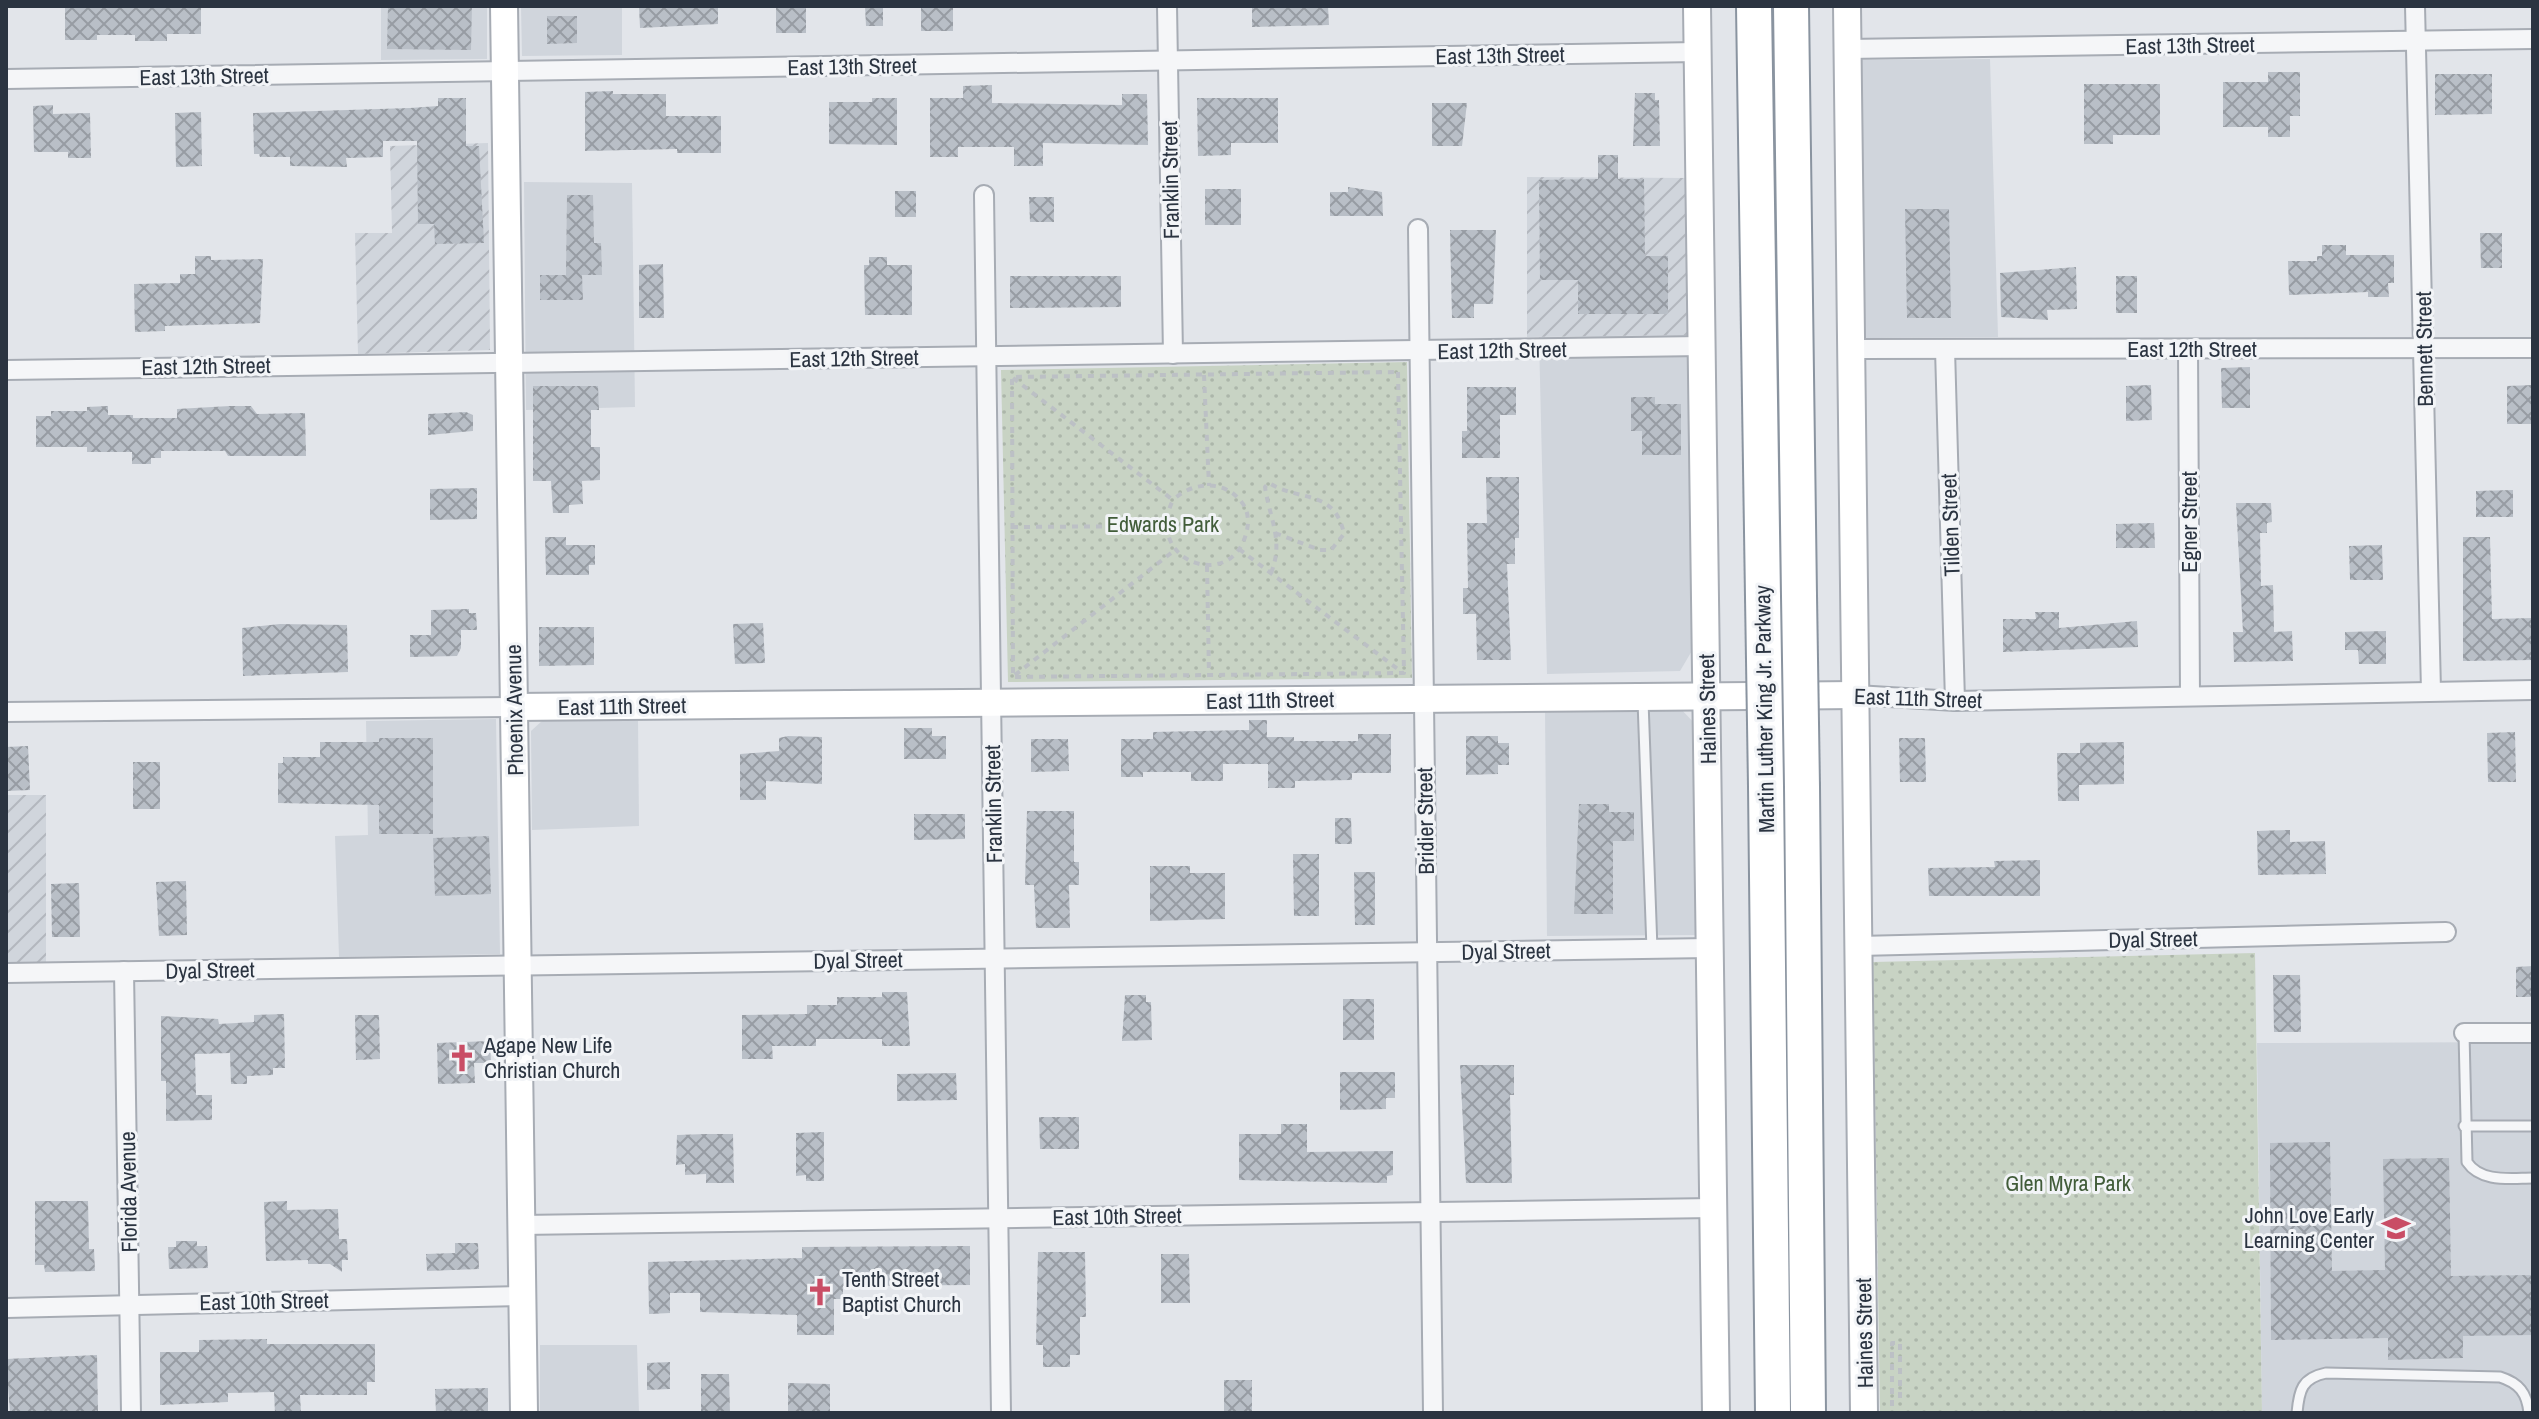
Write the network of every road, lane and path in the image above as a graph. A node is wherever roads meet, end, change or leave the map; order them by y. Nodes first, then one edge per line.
1 (504, 6) edge
2 (1167, 6) edge
3 (1697, 6) edge
4 (1754, 6) edge
5 (1791, 6) edge
6 (1847, 6) edge
7 (2415, 6) edge
8 (2533, 39) edge
9 (2415, 41) junction
10 (1847, 49) junction
11 (1698, 52) junction
12 (1168, 61) junction
13 (505, 71) junction
14 (6, 79) edge
15 (984, 195) dead end
16 (1418, 229) dead end
17 (1702, 346) junction
18 (2533, 348) edge
19 (1851, 349) junction
20 (1945, 349) junction
21 (2188, 349) junction
22 (2425, 349) junction
23 (1418, 352) junction
24 (1173, 354) junction
25 (987, 356) junction
26 (509, 363) junction
27 (6, 370) edge
28 (1001, 370) dead end
29 (1204, 375) junction
30 (1012, 377) junction
31 (1209, 486) junction
32 (1173, 500) junction
33 (1167, 526) junction
34 (1012, 527) junction
35 (1275, 533) junction
36 (1239, 549) junction
37 (1175, 550) junction
38 (1207, 566) junction
39 (1271, 573) junction
40 (1404, 673) junction
41 (1209, 675) junction
42 (1013, 677) junction
43 (2533, 690) edge
44 (2431, 691) junction
45 (1856, 695) junction
46 (1707, 696) junction
47 (2190, 696) junction
48 (1643, 698) junction
49 (1424, 699) junction
50 (1955, 701) junction
51 (992, 703) junction
52 (514, 707) junction
53 (6, 712) edge
54 (2446, 932) dead end
55 (1859, 946) junction
56 (1710, 948) junction
57 (1652, 949) junction
58 (1427, 952) junction
59 (996, 958) junction
60 (517, 966) junction
61 (124, 971) junction
62 (6, 973) edge
63 (2464, 1033) joint
64 (2533, 1033) edge
65 (2464, 1126) junction
66 (2533, 1126) edge
67 (2533, 1178) edge
68 (1713, 1208) junction
69 (1432, 1213) junction
70 (1000, 1217) junction
71 (521, 1225) junction
72 (522, 1296) junction
73 (130, 1305) junction
74 (6, 1308) edge
75 (1900, 1404) dead end
76 (1892, 1406) dead end
77 (131, 1413) edge
78 (524, 1413) edge
79 (1001, 1413) edge
80 (1433, 1413) edge
81 (1716, 1413) edge
82 (1773, 1413) edge
83 (1811, 1413) edge
84 (1864, 1413) edge
85 (2297, 1413) edge
86 (2529, 1413) edge

1 - 13 street, Phoenix Avenue
2 - 12 street, Franklin Street
3 - 11 street, Haines Street
4 - 82 highway, Martin Luther King Jr. Parkway, bridge
5 - 83 highway, Martin Luther King Jr. Parkway, bridge
6 - 10 street, Haines Street
7 - 9 street, Bennett Street
8 - 9 street, East 13th Street
9 - 10 street, East 13th Street
9 - 22 street, Bennett Street
10 - 19 street, Haines Street
11 - 12 street, East 13th Street
11 - 17 street, Haines Street
12 - 13 street, East 13th Street
12 - 24 street, Franklin Street
13 - 14 street, East 13th Street
13 - 26 street, Phoenix Avenue
15 - 25 street, Franklin Street
16 - 23 street, Bridier Street
17 - 23 street, East 12th Street
17 - 46 street, Haines Street
18 - 22 street, East 12th Street
19 - 20 street, East 12th Street
19 - 45 street, Haines Street
20 - 21 street, East 12th Street
20 - 50 street, Tilden Street
21 - 22 street, East 12th Street
21 - 47 street, Egner Street
22 - 44 street, Bennett Street
23 - 24 street, East 12th Street
23 - 49 street, Bridier Street
24 - 25 street, East 12th Street
25 - 26 street, East 12th Street
25 - 51 street, Franklin Street
26 - 27 street, East 12th Street
26 - 52 street, Phoenix Avenue
28 - 30 path
29 - 30 path
29 - 31 path
29 - 40 path
30 - 32 path
30 - 34 path
31 - 32 path
31 - 36 path
32 - 33 path
33 - 34 path
33 - 37 path
34 - 42 path
35 - 35 path
35 - 39 path
36 - 38 path
36 - 39 path
37 - 38 path
37 - 42 path
38 - 41 path
39 - 40 path
40 - 41 path
41 - 42 path
43 - 44 street, East 11th Street
44 - 47 street, East 11th Street
45 - 46 street, East 11th Street
45 - 50 street, East 11th Street
45 - 55 street, Haines Street
46 - 48 street, East 11th Street
46 - 56 street, Haines Street
47 - 50 street, East 11th Street
48 - 49 street, East 11th Street
48 - 57 lane
49 - 51 street, East 11th Street
49 - 58 street, Bridier Street
51 - 52 street, East 11th Street
51 - 59 street, Franklin Street
52 - 53 street, East 11th Street
52 - 60 street, Phoenix Avenue
54 - 55 street, Dyal Street
55 - 84 street, Haines Street
56 - 57 street, Dyal Street
56 - 68 street, Haines Street
57 - 58 street, Dyal Street
58 - 59 street, Dyal Street
58 - 69 street, Bridier Street
59 - 60 street, Dyal Street
59 - 70 street, Franklin Street
60 - 61 street, Dyal Street
60 - 71 street, Phoenix Avenue
61 - 62 street, Dyal Street
61 - 73 street, Florida Avenue
63 - 64 street
63 - 65 lane
65 - 66 lane
65 - 67 lane
68 - 69 street, East 10th Street
68 - 81 street, Haines Street
69 - 70 street, East 10th Street
69 - 80 street, Bridier Street
70 - 71 street, East 10th Street
70 - 79 street, Franklin Street
71 - 72 street, Phoenix Avenue
72 - 73 street, East 10th Street
72 - 78 street, Phoenix Avenue
73 - 74 street, East 10th Street
73 - 77 street, Florida Avenue
75 - 76 path
85 - 86 lane

